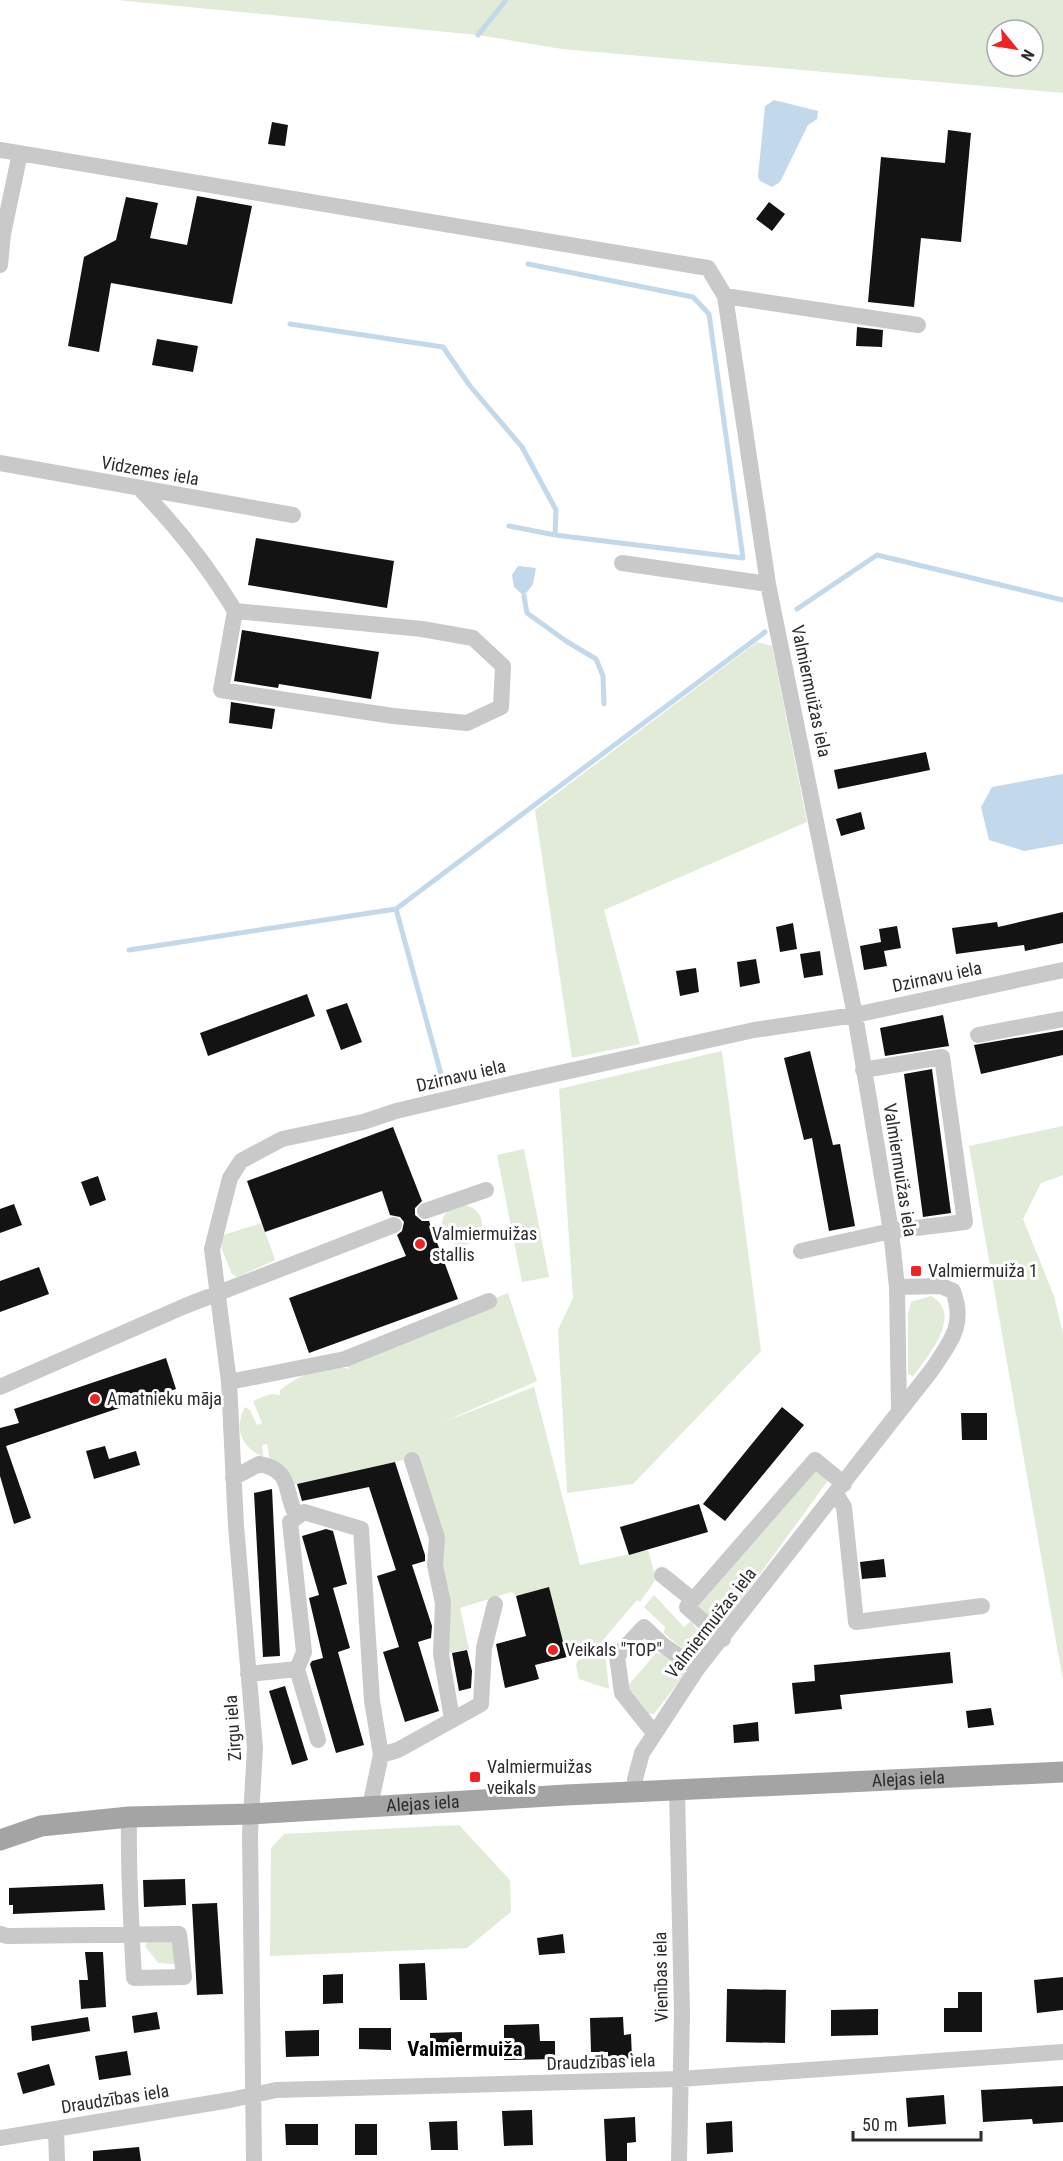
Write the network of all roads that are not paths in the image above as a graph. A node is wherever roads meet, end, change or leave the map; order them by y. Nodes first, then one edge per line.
1 (0, 150) edge
2 (20, 153) junction
3 (0, 265) edge
4 (725, 296) junction
5 (918, 325) dead end
6 (0, 463) edge
7 (141, 490) junction
8 (293, 515) dead end
9 (622, 563) dead end
10 (768, 584) junction
11 (235, 610) junction
12 (1063, 970) edge
13 (855, 1015) junction
14 (1063, 1019) edge
15 (978, 1035) dead end
16 (863, 1070) junction
17 (486, 1190) dead end
18 (425, 1212) dead end
19 (394, 1225) dead end
20 (891, 1231) junction
21 (801, 1251) dead end
22 (897, 1287) junction
23 (217, 1294) junction
24 (489, 1301) dead end
25 (229, 1382) junction
26 (0, 1387) edge
27 (899, 1410) junction
28 (231, 1443) junction
29 (412, 1460) dead end
30 (259, 1464) junction
31 (233, 1478) junction
32 (840, 1489) junction
33 (297, 1517) junction
34 (662, 1575) dead end
35 (693, 1600) junction
36 (495, 1604) dead end
37 (982, 1606) dead end
38 (723, 1639) junction
39 (297, 1670) junction
40 (697, 1670) junction
41 (248, 1674) junction
42 (452, 1719) junction
43 (654, 1733) junction
44 (318, 1740) dead end
45 (381, 1755) junction
46 (1063, 1772) edge
47 (677, 1791) junction
48 (636, 1792) junction
49 (370, 1806) junction
50 (251, 1814) junction
51 (129, 1817) junction
52 (0, 1840) edge
53 (0, 1934) edge
54 (1063, 2052) edge
55 (680, 2079) junction
56 (253, 2094) junction
57 (56, 2129) junction
58 (0, 2138) edge
59 (57, 2161) edge
60 (254, 2161) edge
61 (679, 2161) edge

1 - 2 street
2 - 3 street
2 - 4 street
4 - 5 street
4 - 10 street, Valmiermuižas iela
6 - 7 street, Vidzemes iela
7 - 8 street, Vidzemes iela
7 - 11 street
9 - 10 street
10 - 13 street, Valmiermuižas iela
11 - 11 street
12 - 13 street, Dzirnavu iela
13 - 16 street, Valmiermuižas iela
13 - 23 street, Dzirnavu iela
14 - 15 street
16 - 20 street, Valmiermuižas iela
16 - 20 street
17 - 18 street
19 - 23 street
20 - 21 street
20 - 22 street, Valmiermuižas iela
22 - 27 street, Valmiermuižas iela
22 - 27 street
23 - 25 street, Zirgu iela
23 - 26 street
24 - 25 street
25 - 28 street, Zirgu iela
27 - 32 street, Valmiermuižas iela
28 - 30 street
28 - 31 street, Zirgu iela
29 - 42 street
30 - 31 street
30 - 33 street
31 - 41 street, Zirgu iela
32 - 35 street
32 - 37 street
32 - 38 street, Valmiermuižas iela
33 - 39 street
33 - 45 street
34 - 35 street
35 - 38 street
36 - 42 street
38 - 40 street, Valmiermuižas iela
39 - 41 street
39 - 44 street
40 - 43 street, Valmiermuižas iela
40 - 43 street
41 - 50 street, Zirgu iela
42 - 45 street
43 - 48 street, Valmiermuižas iela
45 - 49 street
46 - 47 main road, Alejas iela
47 - 48 main road, Alejas iela
47 - 55 street, Vienības iela
48 - 49 main road, Alejas iela
49 - 50 main road, Alejas iela
50 - 51 main road, Alejas iela
50 - 56 street, Zirgu iela
51 - 52 main road, Alejas iela
51 - 53 street
54 - 55 street, Draudzības iela
55 - 56 street, Draudzības iela
55 - 61 street, Vienības iela
56 - 57 street, Draudzības iela
56 - 60 street, Zirgu iela
57 - 58 street, Draudzības iela
57 - 59 street

